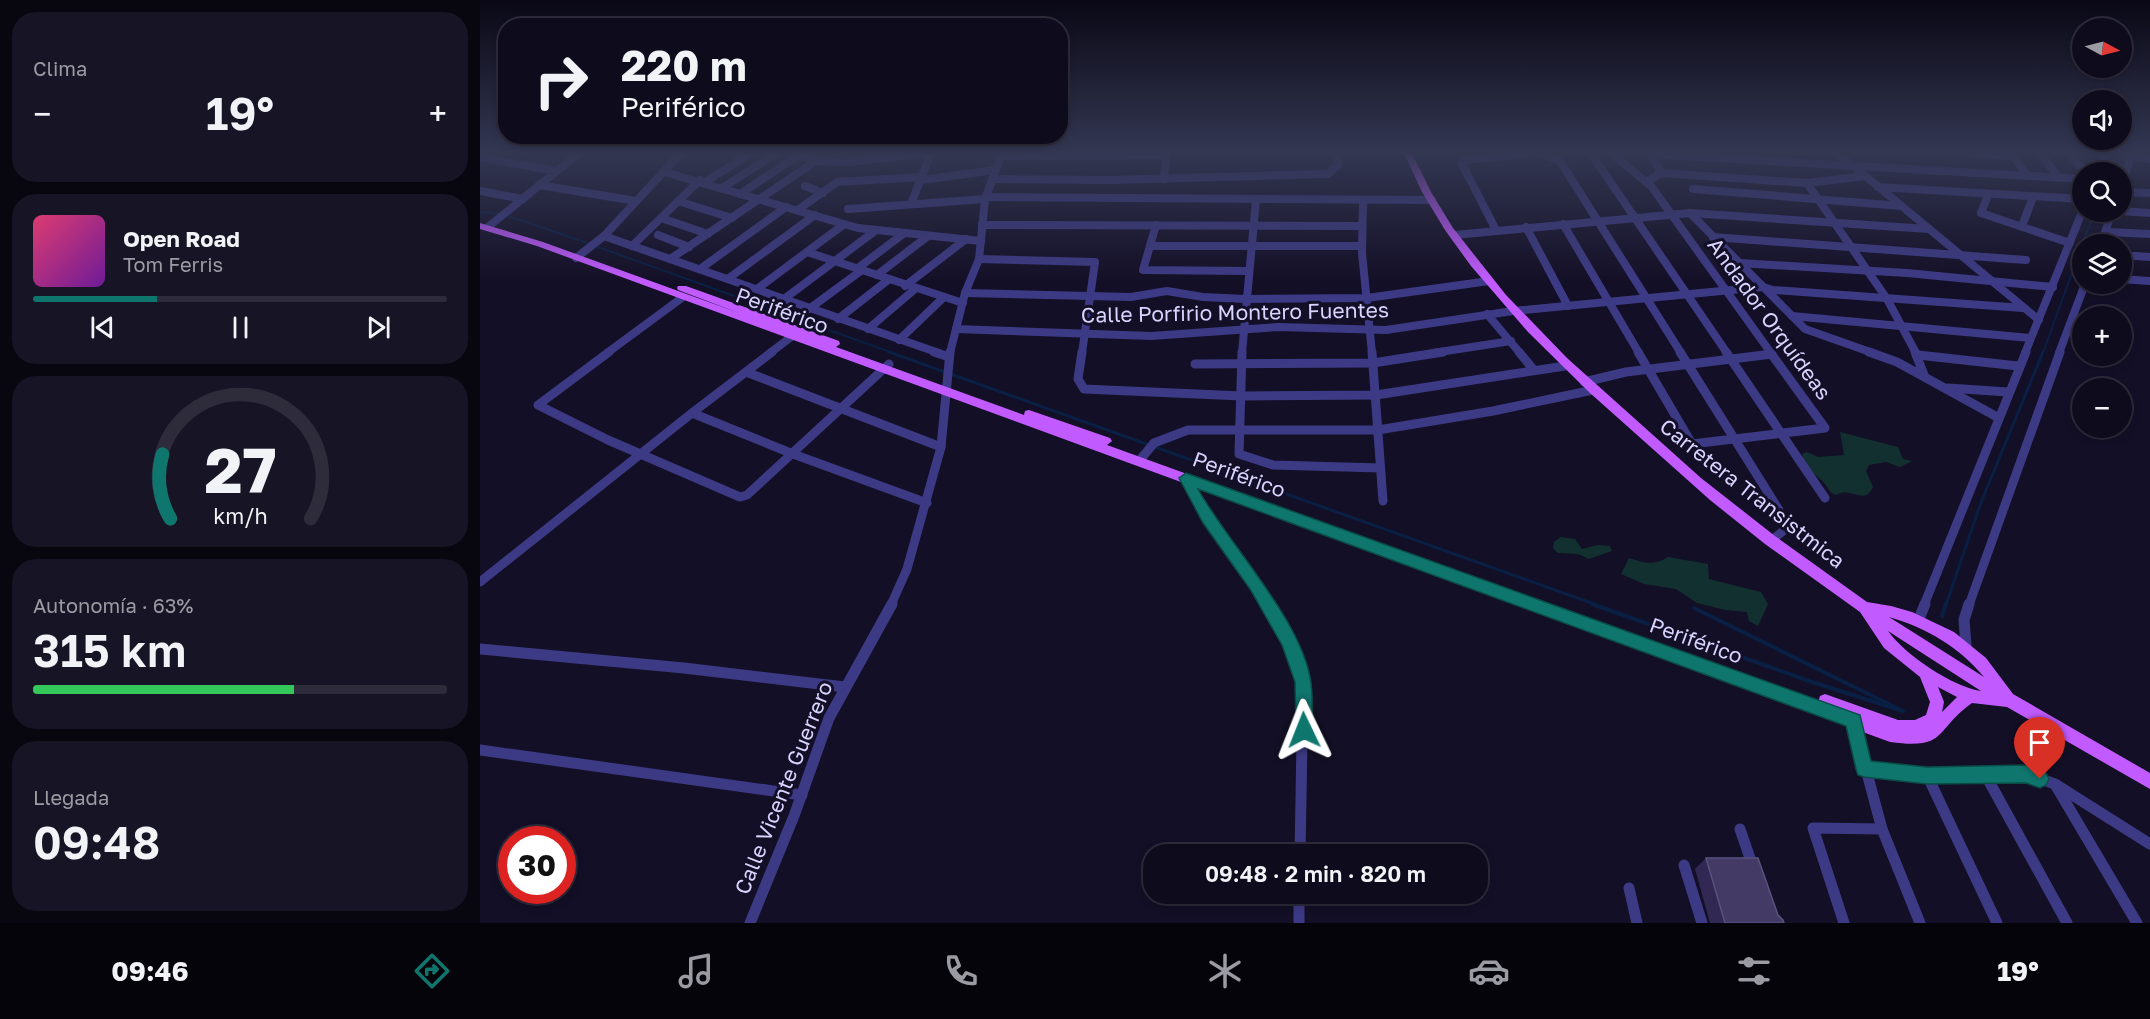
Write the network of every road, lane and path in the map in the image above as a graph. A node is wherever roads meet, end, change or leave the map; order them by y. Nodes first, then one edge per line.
1 (507, 196) edge
2 (526, 196) edge
3 (606, 196) edge
4 (641, 196) edge
5 (684, 196) edge
6 (746, 196) edge
7 (764, 196) edge
8 (818, 196) edge
9 (914, 196) edge
10 (1430, 196) edge
11 (1479, 196) edge
12 (1582, 196) edge
13 (1620, 196) edge
14 (1657, 196) edge
15 (1772, 196) edge
16 (1814, 196) edge
17 (1888, 196) edge
18 (1988, 196) edge
19 (2033, 196) edge
20 (2034, 196) edge
21 (986, 198) junction
22 (2072, 198) edge
23 (523, 199) junction
24 (758, 200) junction
25 (1256, 200) junction
26 (1363, 200) junction
27 (1432, 200) junction
28 (1816, 200) junction
29 (636, 201) junction
30 (678, 201) junction
31 (911, 204) junction
32 (1901, 206) junction
33 (786, 207) junction
34 (799, 209) junction
35 (848, 209) dead end
36 (2132, 212) edge
37 (1690, 213) junction
38 (2150, 213) edge
39 (1671, 214) junction
40 (815, 215) junction
41 (661, 218) junction
42 (732, 218) junction
43 (1635, 218) junction
44 (480, 219) edge
45 (495, 221) edge
46 (1597, 221) junction
47 (1829, 221) junction
48 (2078, 222) edge
49 (2110, 222) edge
50 (1563, 224) junction
51 (843, 225) junction
52 (982, 225) junction
53 (1156, 225) junction
54 (1253, 225) junction
55 (1361, 226) junction
56 (2022, 226) junction
57 (1526, 227) junction
58 (1929, 229) junction
59 (1496, 230) junction
60 (875, 231) junction
61 (2107, 232) joint
62 (708, 234) junction
63 (903, 234) junction
64 (2150, 234) edge
65 (658, 235) dead end
66 (1454, 235) junction
67 (604, 236) junction
68 (928, 236) junction
69 (1713, 237) junction
70 (966, 239) junction
71 (981, 241) junction
72 (2070, 243) junction
73 (632, 246) junction
74 (1150, 246) junction
75 (1362, 246) junction
76 (689, 247) junction
77 (1251, 247) junction
78 (1849, 247) junction
79 (807, 252) junction
80 (583, 253) junction
81 (1959, 254) junction
82 (2132, 256) edge
83 (2150, 257) edge
84 (670, 259) junction
85 (979, 260) junction
86 (2026, 260) dead end
87 (834, 261) junction
88 (1740, 263) junction
89 (700, 269) junction
90 (860, 269) junction
91 (1247, 271) junction
92 (1867, 272) junction
93 (877, 275) junction
94 (729, 278) junction
95 (888, 280) junction
96 (2132, 280) edge
97 (1489, 281) junction
98 (2150, 281) edge
99 (1993, 282) junction
100 (905, 286) junction
101 (1763, 287) junction
102 (2053, 288) junction
103 (757, 289) junction
104 (915, 289) junction
105 (1726, 290) junction
106 (965, 293) junction
107 (1687, 293) junction
108 (2081, 294) edge
109 (1089, 296) junction
110 (683, 297) junction
111 (944, 297) junction
112 (1646, 297) junction
113 (1367, 298) junction
114 (784, 299) junction
115 (1245, 299) junction
116 (1886, 299) junction
117 (1607, 301) junction
118 (963, 303) junction
119 (1568, 306) junction
120 (2023, 308) junction
121 (810, 309) junction
122 (1513, 311) junction
123 (1487, 314) junction
124 (1792, 316) junction
125 (838, 319) junction
126 (2039, 320) junction
127 (1904, 327) junction
128 (1245, 328) junction
129 (868, 329) junction
130 (956, 329) junction
131 (1370, 330) junction
132 (1084, 335) junction
133 (791, 337) junction
134 (2030, 338) junction
135 (899, 340) junction
136 (1511, 341) junction
137 (1772, 354) junction
138 (1918, 355) junction
139 (1732, 359) junction
140 (1240, 363) junction
141 (1373, 363) junction
142 (1195, 364) dead end
143 (1688, 364) junction
144 (1565, 366) junction
145 (2018, 366) junction
146 (885, 367) junction
147 (1533, 369) junction
148 (1647, 369) junction
149 (746, 372) junction
150 (947, 375) junction
151 (1924, 375) junction
152 (1588, 386) junction
153 (1946, 388) junction
154 (2008, 392) junction
155 (1376, 395) junction
156 (1242, 396) junction
157 (841, 410) junction
158 (692, 413) junction
159 (1999, 418) junction
160 (1239, 430) junction
161 (1378, 430) junction
162 (1781, 435) junction
163 (1735, 440) junction
164 (940, 447) junction
165 (1146, 452) junction
166 (644, 454) junction
167 (793, 454) junction
168 (1380, 468) junction
169 (1186, 478) junction
170 (1825, 498) dead end
171 (1383, 501) dead end
172 (927, 503) junction
173 (1771, 541) junction
174 (480, 582) edge
175 (1488, 583) junction
176 (1505, 590) junction
177 (1863, 607) junction
178 (1919, 619) junction
179 (1966, 645) junction
180 (480, 649) edge
181 (1925, 673) junction
182 (845, 687) junction
183 (1971, 696) junction
184 (2009, 701) junction
185 (1854, 721) junction
186 (1919, 733) junction
187 (480, 750) edge
188 (1864, 769) junction
189 (1985, 774) junction
190 (1927, 775) junction
191 (2150, 781) edge
192 (2055, 784) junction
193 (802, 795) junction
194 (1882, 829) junction
195 (1740, 830) dead end
196 (1300, 844) edge
197 (2150, 844) edge
198 (1684, 865) dead end
199 (1758, 881) edge
200 (1629, 888) dead end
201 (1299, 904) edge
202 (750, 923) edge
203 (1299, 923) edge
204 (1637, 923) edge
205 (1702, 923) edge
206 (1844, 923) edge
207 (1920, 923) edge
208 (1997, 923) edge
209 (2067, 923) edge
210 (2137, 923) edge

1 - 23 street
2 - 23 street
3 - 29 street
4 - 29 street
5 - 30 street
6 - 24 street
7 - 24 street
8 - 34 street
9 - 31 street
10 - 27 main road, Carretera Transistmica
11 - 59 street
12 - 46 street
13 - 43 street
14 - 39 street, Andador Orquídeas
15 - 28 street
16 - 28 street
17 - 32 street
18 - 56 street
19 - 56 street
20 - 22 street
21 - 25 street
21 - 31 street
21 - 52 street, Calle Vicente Guerrero
23 - 45 street
24 - 33 street
24 - 42 street
25 - 26 street
25 - 54 street
26 - 27 street
26 - 55 street
27 - 66 main road, Carretera Transistmica
28 - 32 street
28 - 47 street
29 - 67 street
30 - 41 street
30 - 42 street
31 - 35 street
32 - 58 street
33 - 34 street
33 - 89 street
34 - 40 street
36 - 38 street
37 - 39 street
37 - 47 street
37 - 69 street
39 - 43 street
39 - 105 street, Andador Orquídeas
40 - 51 street
40 - 94 street
41 - 62 street
41 - 73 street
42 - 62 street
43 - 46 street
43 - 107 street
44 - 45 main road, Periférico
45 - 80 main road, Periférico
46 - 50 street
46 - 112 street
47 - 58 street
47 - 78 street
48 - 72 street
49 - 61 street
50 - 57 street
50 - 117 street
51 - 60 street
51 - 79 street
52 - 53 street
52 - 71 street, Calle Vicente Guerrero
53 - 54 street
53 - 74 street
54 - 55 street
54 - 77 street
55 - 75 street
56 - 72 street
57 - 59 street
57 - 119 street
58 - 81 street
59 - 66 street
60 - 63 street
60 - 87 street
61 - 64 street
62 - 76 street
63 - 68 street
63 - 90 street
65 - 76 street
66 - 97 main road, Carretera Transistmica
67 - 73 street
67 - 80 street
68 - 70 street
68 - 93 street
69 - 78 street
69 - 88 street
70 - 71 street
70 - 100 street
71 - 85 street, Calle Vicente Guerrero
72 - 102 street
73 - 84 street
74 - 77 street
74 - 91 street
75 - 77 street
75 - 113 street
76 - 84 street
77 - 91 street
78 - 81 street
78 - 92 street
79 - 87 street
79 - 103 street
80 - 110 main road, Periférico
80 - 146 main road, Periférico
81 - 86 street
81 - 99 street
82 - 83 street
84 - 89 street
85 - 106 street, Calle Vicente Guerrero
85 - 109 street
87 - 90 street
87 - 114 street
88 - 92 street
88 - 101 street
89 - 94 street
90 - 93 street
90 - 121 street
91 - 115 street
92 - 99 street
92 - 116 street
93 - 95 street
94 - 103 street
95 - 100 street
95 - 125 street
96 - 98 street
97 - 113 street
97 - 122 main road, Carretera Transistmica
99 - 102 street
99 - 120 street
100 - 104 street
101 - 105 street, Calle Porfirio Montero Fuentes
101 - 116 street, Calle Porfirio Montero Fuentes
101 - 124 street
102 - 126 street
103 - 114 street
104 - 111 street
104 - 129 street
105 - 107 street, Calle Porfirio Montero Fuentes
105 - 137 street, Andador Orquídeas
106 - 109 street
106 - 118 street, Calle Vicente Guerrero
107 - 112 street, Calle Porfirio Montero Fuentes
107 - 139 street
108 - 179 street
109 - 115 street
109 - 132 street
110 - 133 main road, Periférico
110 - 166 street
111 - 118 street
111 - 135 street
112 - 117 street, Calle Porfirio Montero Fuentes
112 - 143 street
113 - 115 street
113 - 131 street
114 - 121 street
115 - 128 street
116 - 120 street, Calle Porfirio Montero Fuentes
116 - 127 street
117 - 119 street, Calle Porfirio Montero Fuentes
117 - 148 street
118 - 130 street, Calle Vicente Guerrero
119 - 122 street, Calle Porfirio Montero Fuentes
120 - 126 street
121 - 125 street
122 - 123 street, Calle Porfirio Montero Fuentes
122 - 144 main road, Carretera Transistmica
123 - 131 street, Calle Porfirio Montero Fuentes
123 - 136 street
124 - 127 street
124 - 151 street
125 - 129 street
126 - 134 street
127 - 134 street
127 - 138 street
128 - 131 street, Calle Porfirio Montero Fuentes
128 - 132 street, Calle Porfirio Montero Fuentes
128 - 140 street
129 - 135 street
130 - 132 street, Calle Porfirio Montero Fuentes
130 - 150 street, Calle Vicente Guerrero
131 - 141 street
132 - 156 street
133 - 146 main road, Periférico
133 - 149 street
134 - 145 street
135 - 150 street
136 - 141 street
136 - 147 street
137 - 139 street
137 - 162 street, Andador Orquídeas
138 - 145 street
138 - 151 street
139 - 143 street
139 - 162 street
140 - 141 street
140 - 142 street
140 - 156 street
141 - 155 street
143 - 148 street
143 - 163 street
144 - 147 street
144 - 152 main road, Carretera Transistmica
145 - 154 street
146 - 150 main road, Periférico
146 - 157 street
147 - 155 street
148 - 152 street
148 - 163 street
149 - 157 street
149 - 158 street
150 - 164 street, Calle Vicente Guerrero
150 - 165 main road, Periférico
151 - 153 street
152 - 161 street
152 - 173 main road, Carretera Transistmica
153 - 154 street
153 - 159 street
154 - 159 street
155 - 156 street
155 - 161 street
156 - 160 street
157 - 164 street
157 - 167 street
158 - 166 street
158 - 167 street
159 - 178 street
160 - 161 street
160 - 165 street
160 - 168 street
161 - 168 street
162 - 163 street
162 - 170 street
163 - 173 street
164 - 172 street, Calle Vicente Guerrero
165 - 169 main road, Periférico
165 - 175 main road, Periférico
166 - 167 street
166 - 174 street
167 - 172 street
168 - 171 street
169 - 175 main road, Periférico
169 - 196 street
172 - 182 street, Calle Vicente Guerrero
173 - 177 main road, Carretera Transistmica
175 - 176 main road, Periférico
176 - 185 main road, Periférico
176 - 186 main road, Periférico
177 - 178 main road
177 - 181 main road
177 - 184 main road, Carretera Transistmica
178 - 179 main road
179 - 184 main road
180 - 182 street
181 - 183 main road
181 - 186 main road
182 - 193 street, Calle Vicente Guerrero
183 - 184 main road
183 - 186 main road
184 - 191 main road, Carretera Transistmica
185 - 186 main road, Periférico
185 - 188 street
187 - 193 street
188 - 190 street
188 - 194 street
189 - 190 street
189 - 192 street
189 - 209 street
190 - 208 street
192 - 197 street
192 - 210 street
193 - 202 street, Calle Vicente Guerrero
194 - 206 street
194 - 207 street
195 - 199 street
198 - 205 street
200 - 204 street
201 - 203 street

